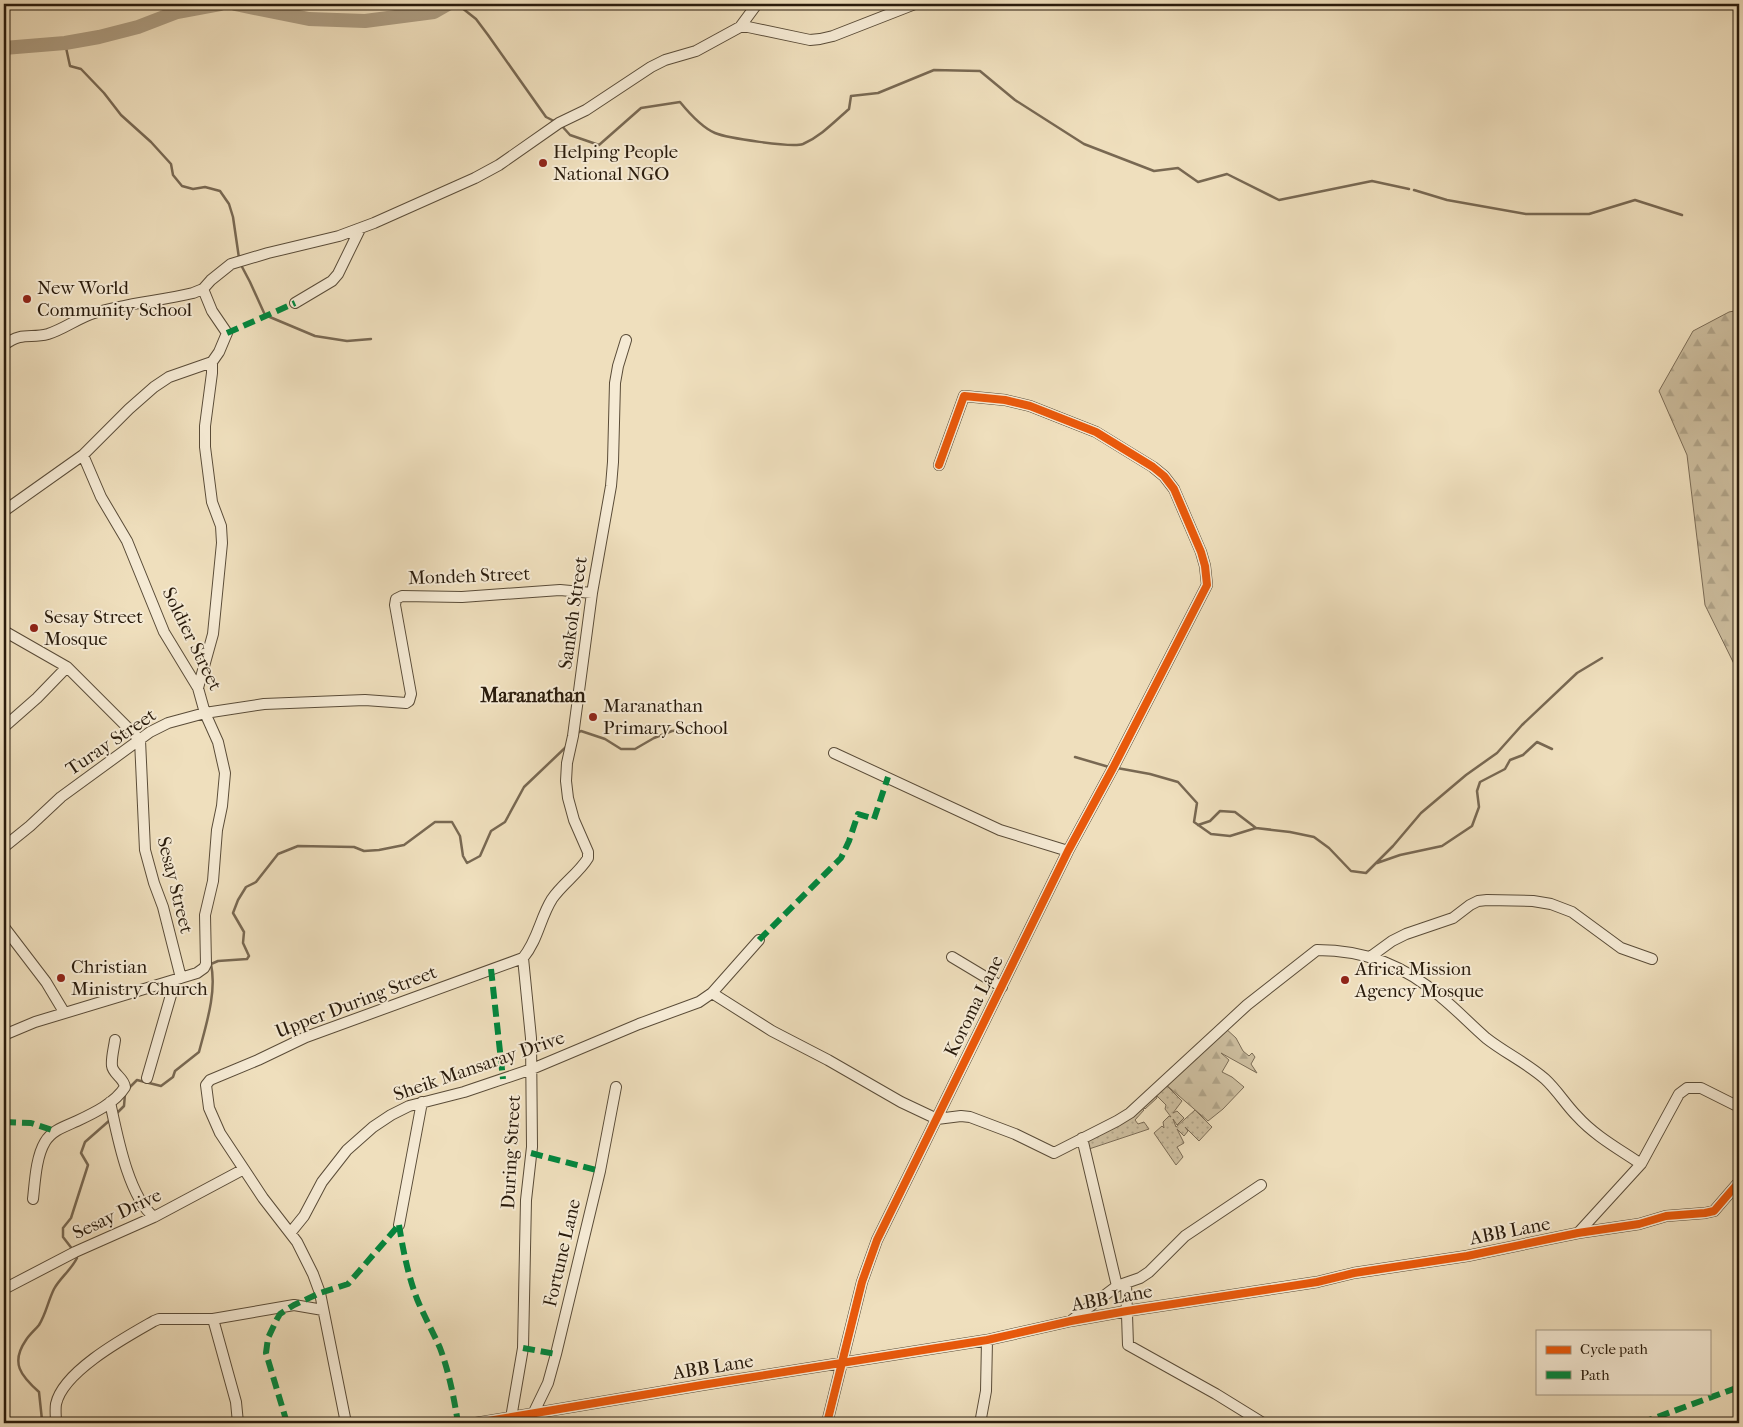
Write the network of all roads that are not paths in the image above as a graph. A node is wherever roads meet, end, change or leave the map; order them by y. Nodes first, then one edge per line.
1 (758, 4) edge
2 (915, 4) edge
3 (740, 28) junction
4 (360, 229) junction
5 (203, 289) junction
6 (295, 303) dead end
7 (626, 340) dead end
8 (4, 345) edge
9 (212, 362) junction
10 (83, 455) junction
11 (939, 465) dead end
12 (4, 511) edge
13 (592, 593) junction
14 (4, 631) edge
15 (67, 667) junction
16 (198, 688) junction
17 (406, 703) joint
18 (205, 713) junction
19 (4, 726) edge
20 (140, 740) junction
21 (834, 752) dead end
22 (4, 847) edge
23 (1068, 851) junction
24 (4, 927) edge
25 (759, 940) dead end
26 (952, 957) dead end
27 (1370, 957) junction
28 (523, 958) junction
29 (1652, 959) dead end
30 (181, 978) junction
31 (166, 983) junction
32 (1002, 987) junction
33 (712, 993) junction
34 (64, 1012) junction
35 (4, 1035) edge
36 (116, 1040) dead end
37 (532, 1069) junction
38 (147, 1078) dead end
39 (616, 1087) dead end
40 (110, 1102) junction
41 (422, 1102) junction
42 (1739, 1107) edge
43 (937, 1120) junction
44 (1082, 1138) junction
45 (1641, 1164) junction
46 (244, 1169) junction
47 (1739, 1182) edge
48 (1261, 1185) dead end
49 (33, 1199) dead end
50 (154, 1217) junction
51 (399, 1225) dead end
52 (291, 1232) junction
53 (1578, 1233) junction
54 (1121, 1285) junction
55 (4, 1289) edge
56 (323, 1310) junction
57 (1127, 1311) junction
58 (213, 1319) junction
59 (1071, 1321) junction
60 (987, 1340) junction
61 (842, 1363) junction
62 (511, 1418) junction
63 (981, 1418) dead end
64 (532, 1419) edge
65 (56, 1423) edge
66 (238, 1423) edge
67 (346, 1423) edge
68 (476, 1423) edge
69 (827, 1423) edge
70 (1263, 1423) edge

1 - 3 street
2 - 3 street
3 - 4 street
4 - 5 street
4 - 6 street
5 - 8 street
5 - 9 street
7 - 13 street, Sankoh Street
9 - 10 street
9 - 16 street
10 - 12 street
10 - 16 street, Soldier Street
11 - 23 street, Koroma Lane
13 - 17 street, Mondeh Street
13 - 28 street, Sankoh Street
14 - 15 street
15 - 19 street
15 - 20 street
16 - 18 street, Soldier Street
17 - 18 street, Turay Street
18 - 20 street, Turay Street
18 - 30 street, Soldier Street
20 - 22 street, Turay Street
20 - 30 street, Sesay Street
21 - 23 street
23 - 32 street, Koroma Lane
24 - 34 street
25 - 33 street, Sheik Mansaray Drive
26 - 32 street
27 - 29 street
27 - 44 street
27 - 45 street
28 - 37 street, During Street
28 - 46 street, Upper During Street
30 - 31 street
31 - 34 street
31 - 38 street
32 - 43 street, Koroma Lane
33 - 37 street, Sheik Mansaray Drive
33 - 43 street
34 - 35 street
36 - 40 street
37 - 41 street, Sheik Mansaray Drive
37 - 62 street, During Street
39 - 64 street, Fortune Lane
40 - 49 street
40 - 50 street
41 - 51 street
41 - 52 street, Sheik Mansaray Drive
42 - 45 street
43 - 44 street
43 - 61 street, Koroma Lane
44 - 54 street
45 - 53 street
46 - 50 street, Sesay Drive
46 - 52 street
47 - 53 street, ABB Lane
48 - 54 street
50 - 55 street, Sesay Drive
52 - 56 street
53 - 57 street, ABB Lane
54 - 57 street
54 - 59 street
56 - 58 street
56 - 67 street
57 - 59 street, ABB Lane
57 - 70 street
58 - 65 street
58 - 66 street
59 - 60 street, ABB Lane
60 - 61 street, ABB Lane
60 - 63 street
61 - 64 street, ABB Lane
61 - 69 street, Koroma Lane
62 - 64 street, ABB Lane
62 - 68 street, ABB Lane

